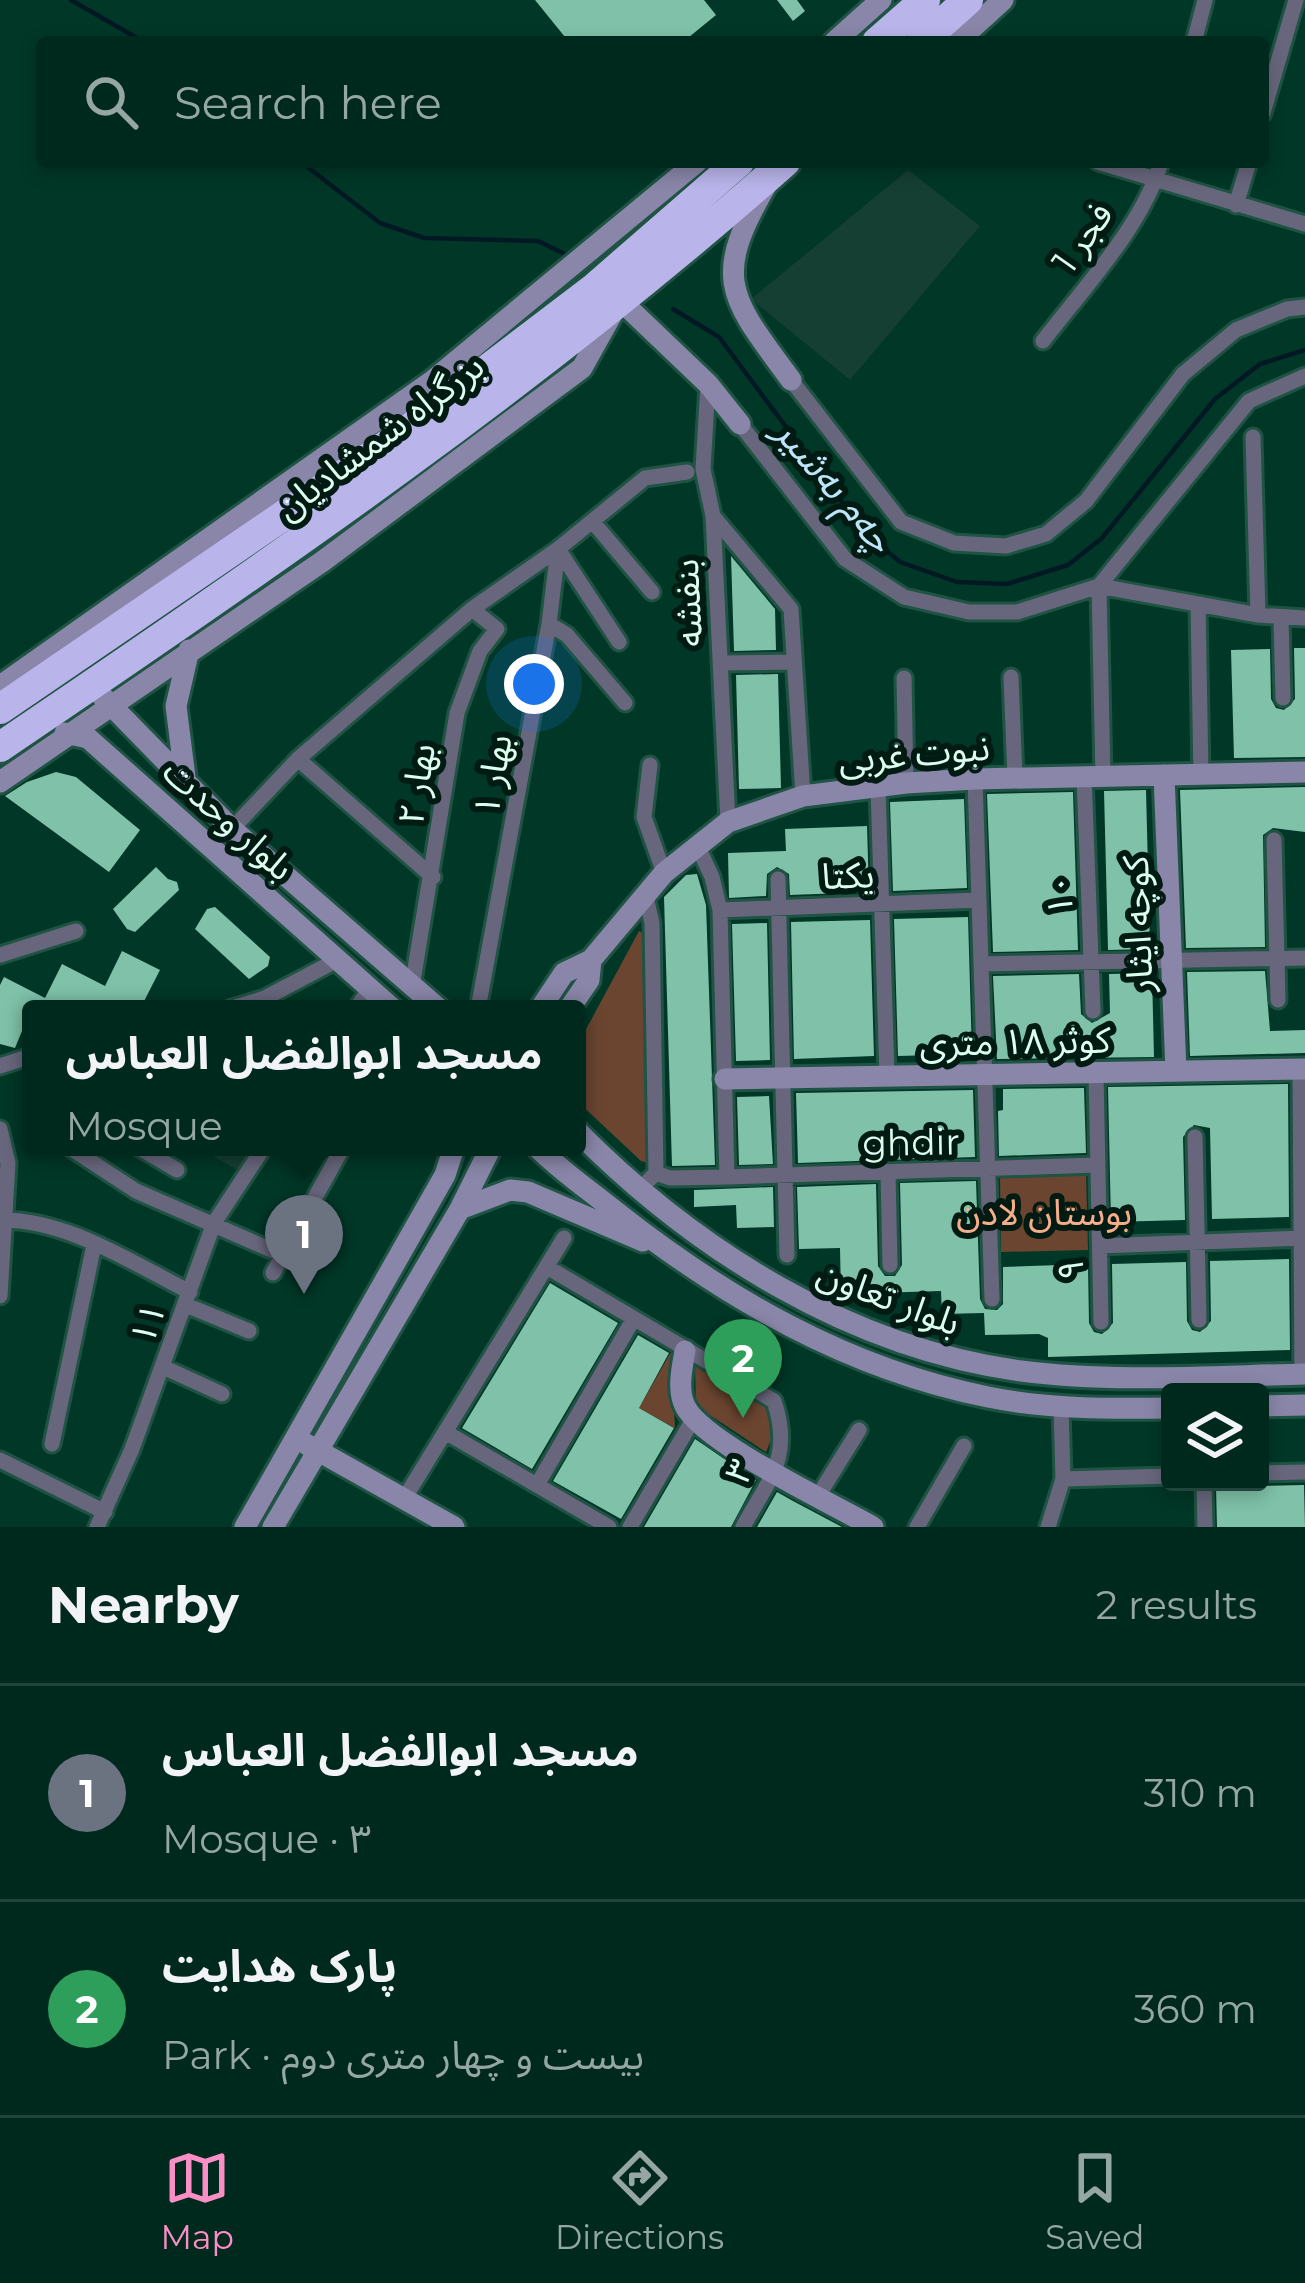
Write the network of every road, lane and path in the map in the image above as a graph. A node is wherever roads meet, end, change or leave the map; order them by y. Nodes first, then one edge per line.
1 (881, 0) edge
2 (925, 0) edge
3 (968, 0) edge
4 (1004, 0) edge
5 (1205, 0) edge
6 (1296, 0) edge
7 (841, 36) edge
8 (884, 36) edge
9 (928, 36) edge
10 (964, 36) edge
11 (1196, 36) edge
12 (1269, 92) edge
13 (690, 168) edge
14 (732, 168) edge
15 (778, 168) edge
16 (779, 168) edge
17 (1117, 168) edge
18 (1159, 168) edge
19 (1247, 168) edge
20 (1156, 180) junction
21 (1236, 205) junction
22 (1305, 224) edge
23 (620, 300) junction
24 (1305, 307) edge
25 (1042, 341) dead end
26 (1305, 376) edge
27 (791, 380) joint
28 (708, 383) junction
29 (740, 424) joint
30 (1252, 437) dead end
31 (687, 472) dead end
32 (713, 516) junction
33 (593, 522) junction
34 (558, 549) junction
35 (316, 550) junction
36 (1099, 586) junction
37 (652, 592) dead end
38 (226, 595) junction
39 (1198, 605) junction
40 (472, 609) junction
41 (1258, 615) junction
42 (1305, 618) edge
43 (1281, 619) junction
44 (549, 624) junction
45 (620, 643) dead end
46 (188, 652) junction
47 (794, 662) junction
48 (720, 663) junction
49 (1011, 677) dead end
50 (904, 678) dead end
51 (0, 686) edge
52 (101, 695) junction
53 (1282, 698) dead end
54 (625, 703) dead end
55 (0, 709) edge
56 (132, 728) junction
57 (73, 733) junction
58 (0, 747) edge
59 (103, 751) junction
60 (298, 759) junction
61 (650, 765) dead end
62 (1305, 772) edge
63 (1164, 775) junction
64 (1201, 775) junction
65 (1094, 776) junction
66 (1015, 778) junction
67 (975, 779) junction
68 (0, 782) edge
69 (906, 783) junction
70 (186, 785) junction
71 (878, 787) junction
72 (803, 796) junction
73 (728, 822) junction
74 (232, 829) junction
75 (1274, 840) dead end
76 (698, 847) junction
77 (664, 873) junction
78 (433, 877) junction
79 (778, 879) dead end
80 (645, 893) junction
81 (979, 900) junction
82 (880, 904) junction
83 (779, 908) junction
84 (720, 910) junction
85 (76, 931) dead end
86 (0, 955) edge
87 (1278, 958) junction
88 (1305, 958) edge
89 (1172, 959) junction
90 (338, 960) junction
91 (591, 960) junction
92 (1091, 960) junction
93 (981, 964) junction
94 (412, 987) junction
95 (370, 988) junction
96 (258, 1000) edge
97 (362, 1000) edge
98 (384, 1000) edge
99 (428, 1000) edge
100 (480, 1000) edge
101 (546, 1000) edge
102 (575, 1000) edge
103 (1278, 1000) dead end
104 (1093, 1011) dead end
105 (1303, 1069) edge
106 (1176, 1071) junction
107 (1096, 1072) junction
108 (985, 1074) junction
109 (886, 1076) junction
110 (784, 1077) junction
111 (725, 1078) junction
112 (0, 1129) edge
113 (1195, 1137) dead end
114 (586, 1140) edge
115 (83, 1156) edge
116 (154, 1156) edge
117 (258, 1156) edge
118 (338, 1156) edge
119 (451, 1156) edge
120 (487, 1156) edge
121 (548, 1156) edge
122 (1097, 1165) junction
123 (178, 1170) dead end
124 (988, 1170) junction
125 (887, 1172) junction
126 (656, 1173) junction
127 (786, 1175) junction
128 (727, 1178) junction
129 (638, 1190) junction
130 (460, 1210) junction
131 (3, 1220) edge
132 (214, 1223) junction
133 (564, 1238) dead end
134 (1304, 1238) edge
135 (1197, 1242) junction
136 (94, 1245) junction
137 (1100, 1246) junction
138 (662, 1247) junction
139 (283, 1255) junction
140 (788, 1255) dead end
141 (890, 1265) dead end
142 (548, 1268) junction
143 (273, 1273) dead end
144 (0, 1296) edge
145 (188, 1298) junction
146 (992, 1299) dead end
147 (634, 1320) junction
148 (1199, 1320) dead end
149 (1101, 1322) dead end
150 (249, 1331) dead end
151 (685, 1351) junction
152 (163, 1367) junction
153 (1304, 1374) edge
154 (222, 1394) dead end
155 (1305, 1405) edge
156 (1269, 1406) edge
157 (1060, 1407) junction
158 (1161, 1408) edge
159 (694, 1418) junction
160 (859, 1430) dead end
161 (447, 1433) junction
162 (296, 1438) junction
163 (52, 1444) dead end
164 (964, 1446) dead end
165 (316, 1450) junction
166 (0, 1460) edge
167 (774, 1470) junction
168 (1305, 1472) edge
169 (1269, 1474) edge
170 (1161, 1476) edge
171 (1064, 1479) junction
172 (537, 1485) junction
173 (1204, 1491) edge
174 (818, 1496) junction
175 (404, 1499) junction
176 (101, 1520) edge
177 (424, 1520) edge
178 (870, 1526) edge
179 (245, 1527) edge
180 (273, 1527) edge
181 (454, 1527) edge
182 (609, 1527) edge
183 (630, 1527) edge
184 (743, 1527) edge
185 (917, 1527) edge
186 (1048, 1527) edge
187 (1205, 1527) edge

1 - 7 main road
2 - 8 highway
3 - 9 highway
4 - 10 main road
5 - 11 street
6 - 12 street
13 - 51 main road
14 - 55 highway, بزرگراه شمشادیان
15 - 23 highway, بزرگراه شمشادیان
16 - 27 main road
17 - 20 street
18 - 20 street, فجر 1
19 - 21 street
20 - 21 street
20 - 25 street, فجر 1
21 - 22 street
23 - 28 main road
23 - 35 highway, بزرگراه شمشادیان
24 - 27 street
26 - 36 street
28 - 29 main road
28 - 32 street, بنفشه
29 - 36 street
30 - 41 street
31 - 33 street
32 - 47 street
32 - 48 street, بنفشه
33 - 34 street
33 - 37 street
34 - 40 street
34 - 44 street, بهار ۱
34 - 45 street
35 - 38 highway, بزرگراه شمشادیان
35 - 46 main road
36 - 39 street
36 - 65 street, ۱۰
38 - 46 main road
38 - 52 highway, بزرگراه شمشادیان
39 - 41 street
39 - 64 street
40 - 60 street
40 - 78 street, بهار ۲
41 - 43 street
42 - 43 street
43 - 53 street
44 - 54 street
44 - 100 street, بهار ۱
46 - 52 main road
46 - 70 main road
47 - 48 street
47 - 72 street
48 - 73 street, بنفشه
49 - 66 street
50 - 69 street
52 - 56 main road, بلوار وحدت
52 - 57 main road
52 - 58 highway, بزرگراه شمشادیان
56 - 59 main road
56 - 70 main road, بلوار وحدت
57 - 58 main road
57 - 59 main road, بلوار وحدت
57 - 68 main road
59 - 90 main road, بلوار وحدت
60 - 74 street
60 - 78 street
61 - 77 street
62 - 64 main road, نبوت غربی
63 - 64 main road, نبوت غربی
63 - 65 main road, نبوت غربی
63 - 89 main road, کوچه ایثار
65 - 66 main road, نبوت غربی
65 - 92 street, ۱۰
66 - 67 main road, نبوت غربی
67 - 69 main road, نبوت غربی
67 - 81 street
69 - 71 main road, نبوت غربی
70 - 74 main road, بلوار وحدت
71 - 72 main road, نبوت غربی
71 - 82 street
72 - 73 main road, نبوت غربی
73 - 76 main road, نبوت غربی
74 - 94 main road, بلوار وحدت
75 - 87 street
76 - 77 main road, نبوت غربی
76 - 84 street
77 - 80 main road, نبوت غربی
78 - 94 street, بهار ۲
79 - 83 street
80 - 91 main road, نبوت غربی
80 - 126 street
81 - 82 street, یکتا
81 - 93 street
82 - 83 street, یکتا
82 - 109 street
83 - 84 street, یکتا
83 - 110 street
84 - 111 street
85 - 86 street
87 - 88 street
87 - 89 street
87 - 103 street
89 - 92 street
89 - 106 main road, کوچه ایثار
90 - 95 main road, بلوار وحدت
90 - 96 street
91 - 101 main road, نبوت غربی
91 - 102 main road, نبوت غربی
92 - 93 street
92 - 104 street, ۱۰
93 - 108 street
94 - 99 main road, بلوار وحدت
95 - 97 street
95 - 98 main road, بلوار وحدت
105 - 106 main road, کوثر ۱۸ متری
105 - 134 street
106 - 107 main road, کوثر ۱۸ متری
107 - 108 main road, کوثر ۱۸ متری
107 - 122 street, ۹
108 - 109 main road, کوثر ۱۸ متری
108 - 124 street
109 - 110 main road, کوثر ۱۸ متری
110 - 111 main road, کوثر ۱۸ متری
110 - 127 street
111 - 128 street
112 - 131 street
113 - 135 street
114 - 129 main road, بلوار تعاون
115 - 132 street
116 - 123 street
117 - 132 street, ۱۱
118 - 139 street
119 - 162 main road
120 - 130 main road
121 - 138 main road, بلوار تعاون
122 - 124 street, ghdir
122 - 137 street, ۹
124 - 125 street, ghdir
124 - 146 street
125 - 127 street, ghdir
125 - 141 street
126 - 128 street, ghdir
126 - 129 street
127 - 128 street, ghdir
127 - 140 street
129 - 153 main road, بلوار تعاون
130 - 138 main road
130 - 165 main road
131 - 136 street
131 - 144 street
132 - 139 street
132 - 145 street, ۱۱
133 - 142 street
134 - 135 street
134 - 153 street
135 - 137 street
135 - 148 street
136 - 145 street
136 - 163 street
137 - 149 street, ۹
138 - 157 main road, بلوار تعاون
139 - 143 street
142 - 147 street, ۳
142 - 161 street
145 - 150 street
145 - 152 street, ۱۱
147 - 151 street, ۳
147 - 172 street
151 - 159 main road
151 - 167 street, ۳
152 - 154 street
152 - 176 street, ۱۱
155 - 156 main road
157 - 158 main road, بلوار تعاون
157 - 171 street
159 - 167 main road
159 - 183 street
160 - 174 street
161 - 172 street
161 - 175 street
162 - 165 main road
162 - 179 main road
164 - 185 street
165 - 175 main road
165 - 180 main road
166 - 176 street
167 - 174 main road
167 - 184 street, ۳
168 - 169 street
170 - 171 street
171 - 186 street
172 - 182 street
173 - 187 street
174 - 178 main road
175 - 177 main road
177 - 181 main road

